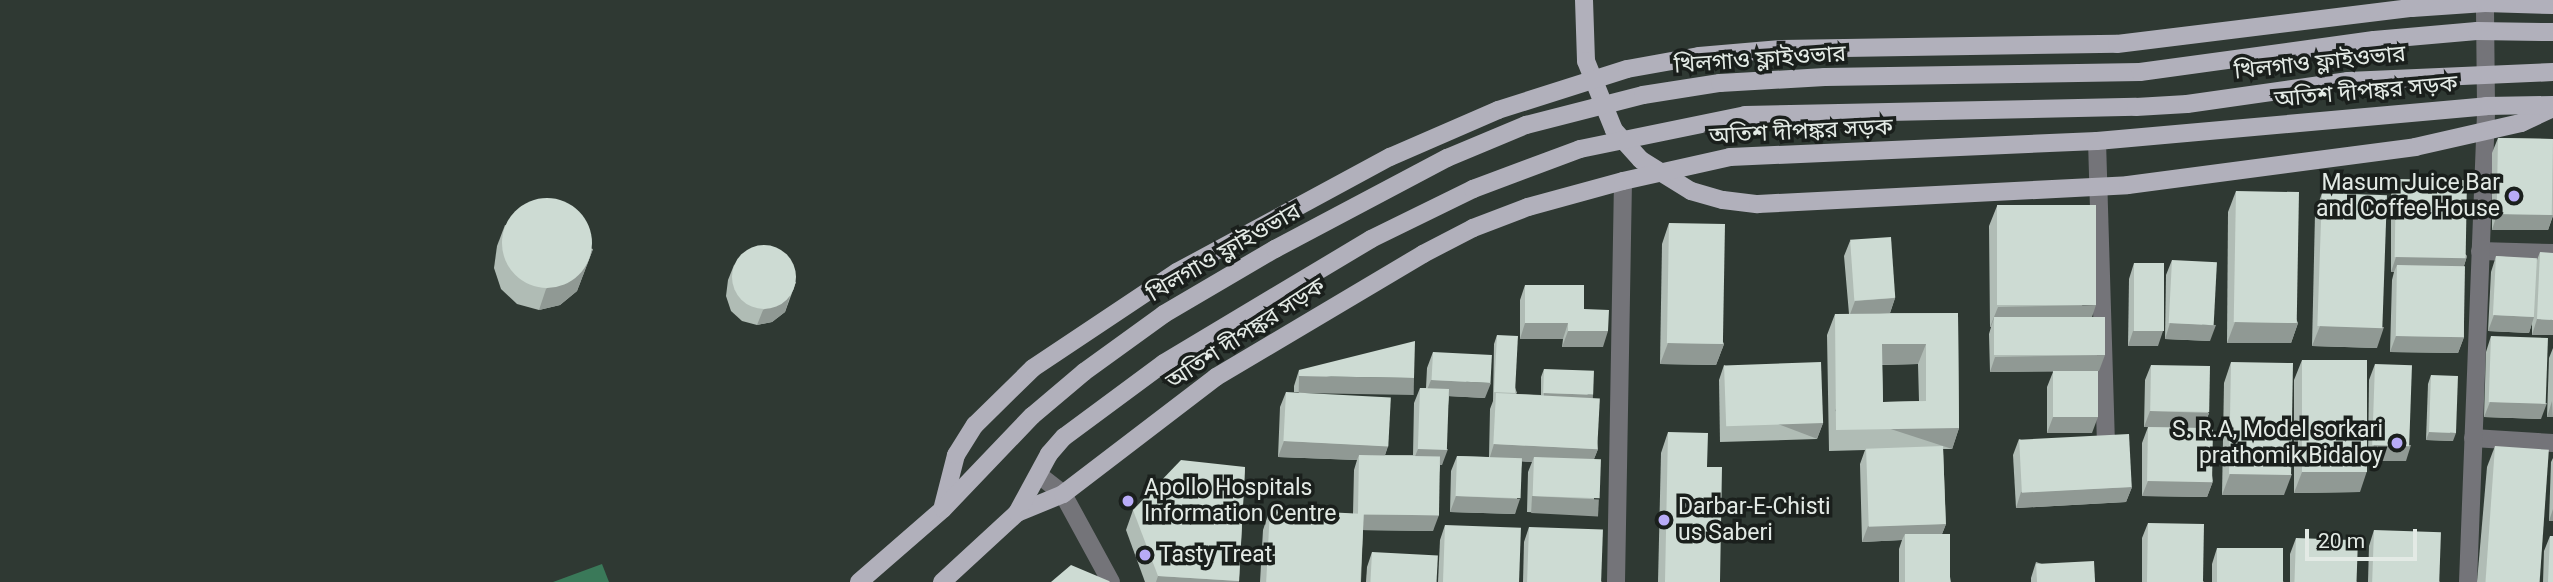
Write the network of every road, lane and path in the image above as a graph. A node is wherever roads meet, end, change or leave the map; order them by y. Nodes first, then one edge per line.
1 (1584, 0) edge
2 (2485, 4) junction
3 (2553, 5) edge
4 (2553, 32) edge
5 (2553, 72) edge
6 (2486, 106) junction
7 (2553, 106) edge
8 (2098, 141) junction
9 (1623, 181) junction
10 (2480, 251) junction
11 (2553, 253) edge
12 (2106, 438) edge
13 (2473, 438) junction
14 (2553, 443) edge
15 (1049, 454) joint
16 (1038, 475) junction
17 (1063, 494) junction
18 (943, 509) junction
19 (1017, 513) junction
20 (859, 582) edge
21 (942, 582) edge
22 (1111, 582) edge
23 (1616, 582) edge
24 (2468, 582) edge

1 - 7 main road
2 - 3 main road
2 - 6 street
2 - 18 main road
4 - 18 main road, খিলগাও ফ্লাইওভার
5 - 15 main road, খিলগাও ফ্লাইওভার
6 - 7 main road, অতিশ দীপঙ্কর সড়ক
6 - 8 main road, অতিশ দীপঙ্কর সড়ক
6 - 10 street
8 - 9 main road, অতিশ দীপঙ্কর সড়ক
8 - 12 street
9 - 17 main road, অতিশ দীপঙ্কর সড়ক
9 - 23 street
10 - 11 street
10 - 13 street
13 - 14 street
13 - 24 street
15 - 16 main road, অতিশ দীপঙ্কর সড়ক
16 - 17 street
16 - 19 main road, অতিশ দীপঙ্কর সড়ক
17 - 19 main road, অতিশ দীপঙ্কর সড়ক
17 - 22 street
18 - 20 main road
19 - 21 main road, অতিশ দীপঙ্কর সড়ক

